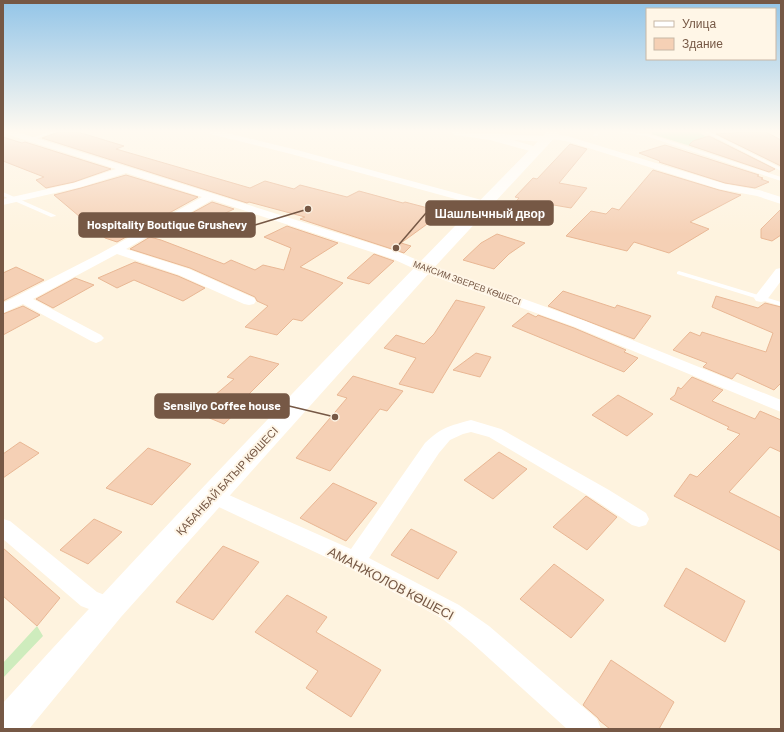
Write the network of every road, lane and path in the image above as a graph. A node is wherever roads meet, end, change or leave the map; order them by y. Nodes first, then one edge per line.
1 (119, 166) edge
2 (346, 166) edge
3 (521, 166) edge
4 (659, 166) edge
5 (743, 166) edge
6 (128, 169) junction
7 (781, 179) edge
8 (3, 194) edge
9 (212, 196) junction
10 (15, 199) junction
11 (781, 201) edge
12 (3, 202) edge
13 (485, 204) junction
14 (53, 216) dead end
15 (116, 250) junction
16 (424, 268) junction
17 (679, 272) dead end
18 (781, 272) edge
19 (761, 298) junction
20 (23, 299) junction
21 (249, 301) dead end
22 (781, 304) edge
23 (3, 309) edge
24 (96, 338) dead end
25 (781, 406) edge
26 (213, 496) junction
27 (639, 519) dead end
28 (3, 527) edge
29 (355, 561) junction
30 (110, 607) junction
31 (5, 729) edge
32 (587, 729) edge

1 - 6 street, МАКСИМ ЗВЕРЕВ КӨШЕСІ
2 - 13 street
3 - 13 street, ҚАБАНБАЙ БАТЫР КӨШЕСІ
4 - 11 street
5 - 7 lane
6 - 9 street, МАКСИМ ЗВЕРЕВ КӨШЕСІ
6 - 10 street
8 - 10 lane
9 - 15 street
9 - 16 street, МАКСИМ ЗВЕРЕВ КӨШЕСІ
10 - 12 street
10 - 14 lane
13 - 16 street, ҚАБАНБАЙ БАТЫР КӨШЕСІ
15 - 20 street
15 - 21 street
16 - 25 street, МАКСИМ ЗВЕРЕВ КӨШЕСІ
16 - 26 street, ҚАБАНБАЙ БАТЫР КӨШЕСІ
17 - 19 lane
18 - 19 street
19 - 22 lane
20 - 23 street
20 - 24 street
26 - 29 street, АМАНЖОЛОВ КӨШЕСІ
26 - 30 street, ҚАБАНБАЙ БАТЫР КӨШЕСІ
27 - 29 street
28 - 30 street
29 - 32 street, АМАНЖОЛОВ КӨШЕСІ
30 - 31 street, ҚАБАНБАЙ БАТЫР КӨШЕСІ

